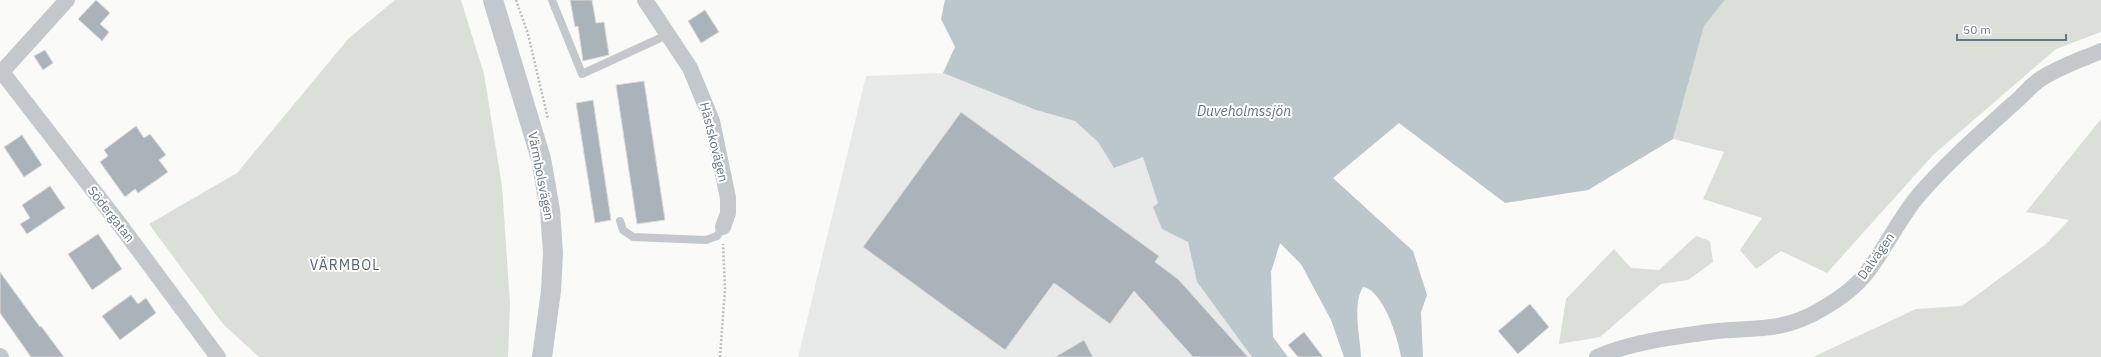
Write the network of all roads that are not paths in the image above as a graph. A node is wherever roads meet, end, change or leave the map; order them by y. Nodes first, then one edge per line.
1 (67, 0) edge
2 (493, 0) edge
3 (552, 0) edge
4 (645, 0) edge
5 (668, 34) junction
6 (2101, 51) edge
7 (1, 73) edge
8 (620, 222) dead end
9 (723, 228) joint
10 (218, 357) edge
11 (542, 357) edge
12 (1597, 357) edge

1 - 7 street
2 - 11 street, Värmbolsvägen
3 - 5 lane
4 - 5 street, Hästskovägen
5 - 9 street, Hästskovägen
6 - 12 street, Dalvägen
7 - 10 street, Södergatan
8 - 9 lane

